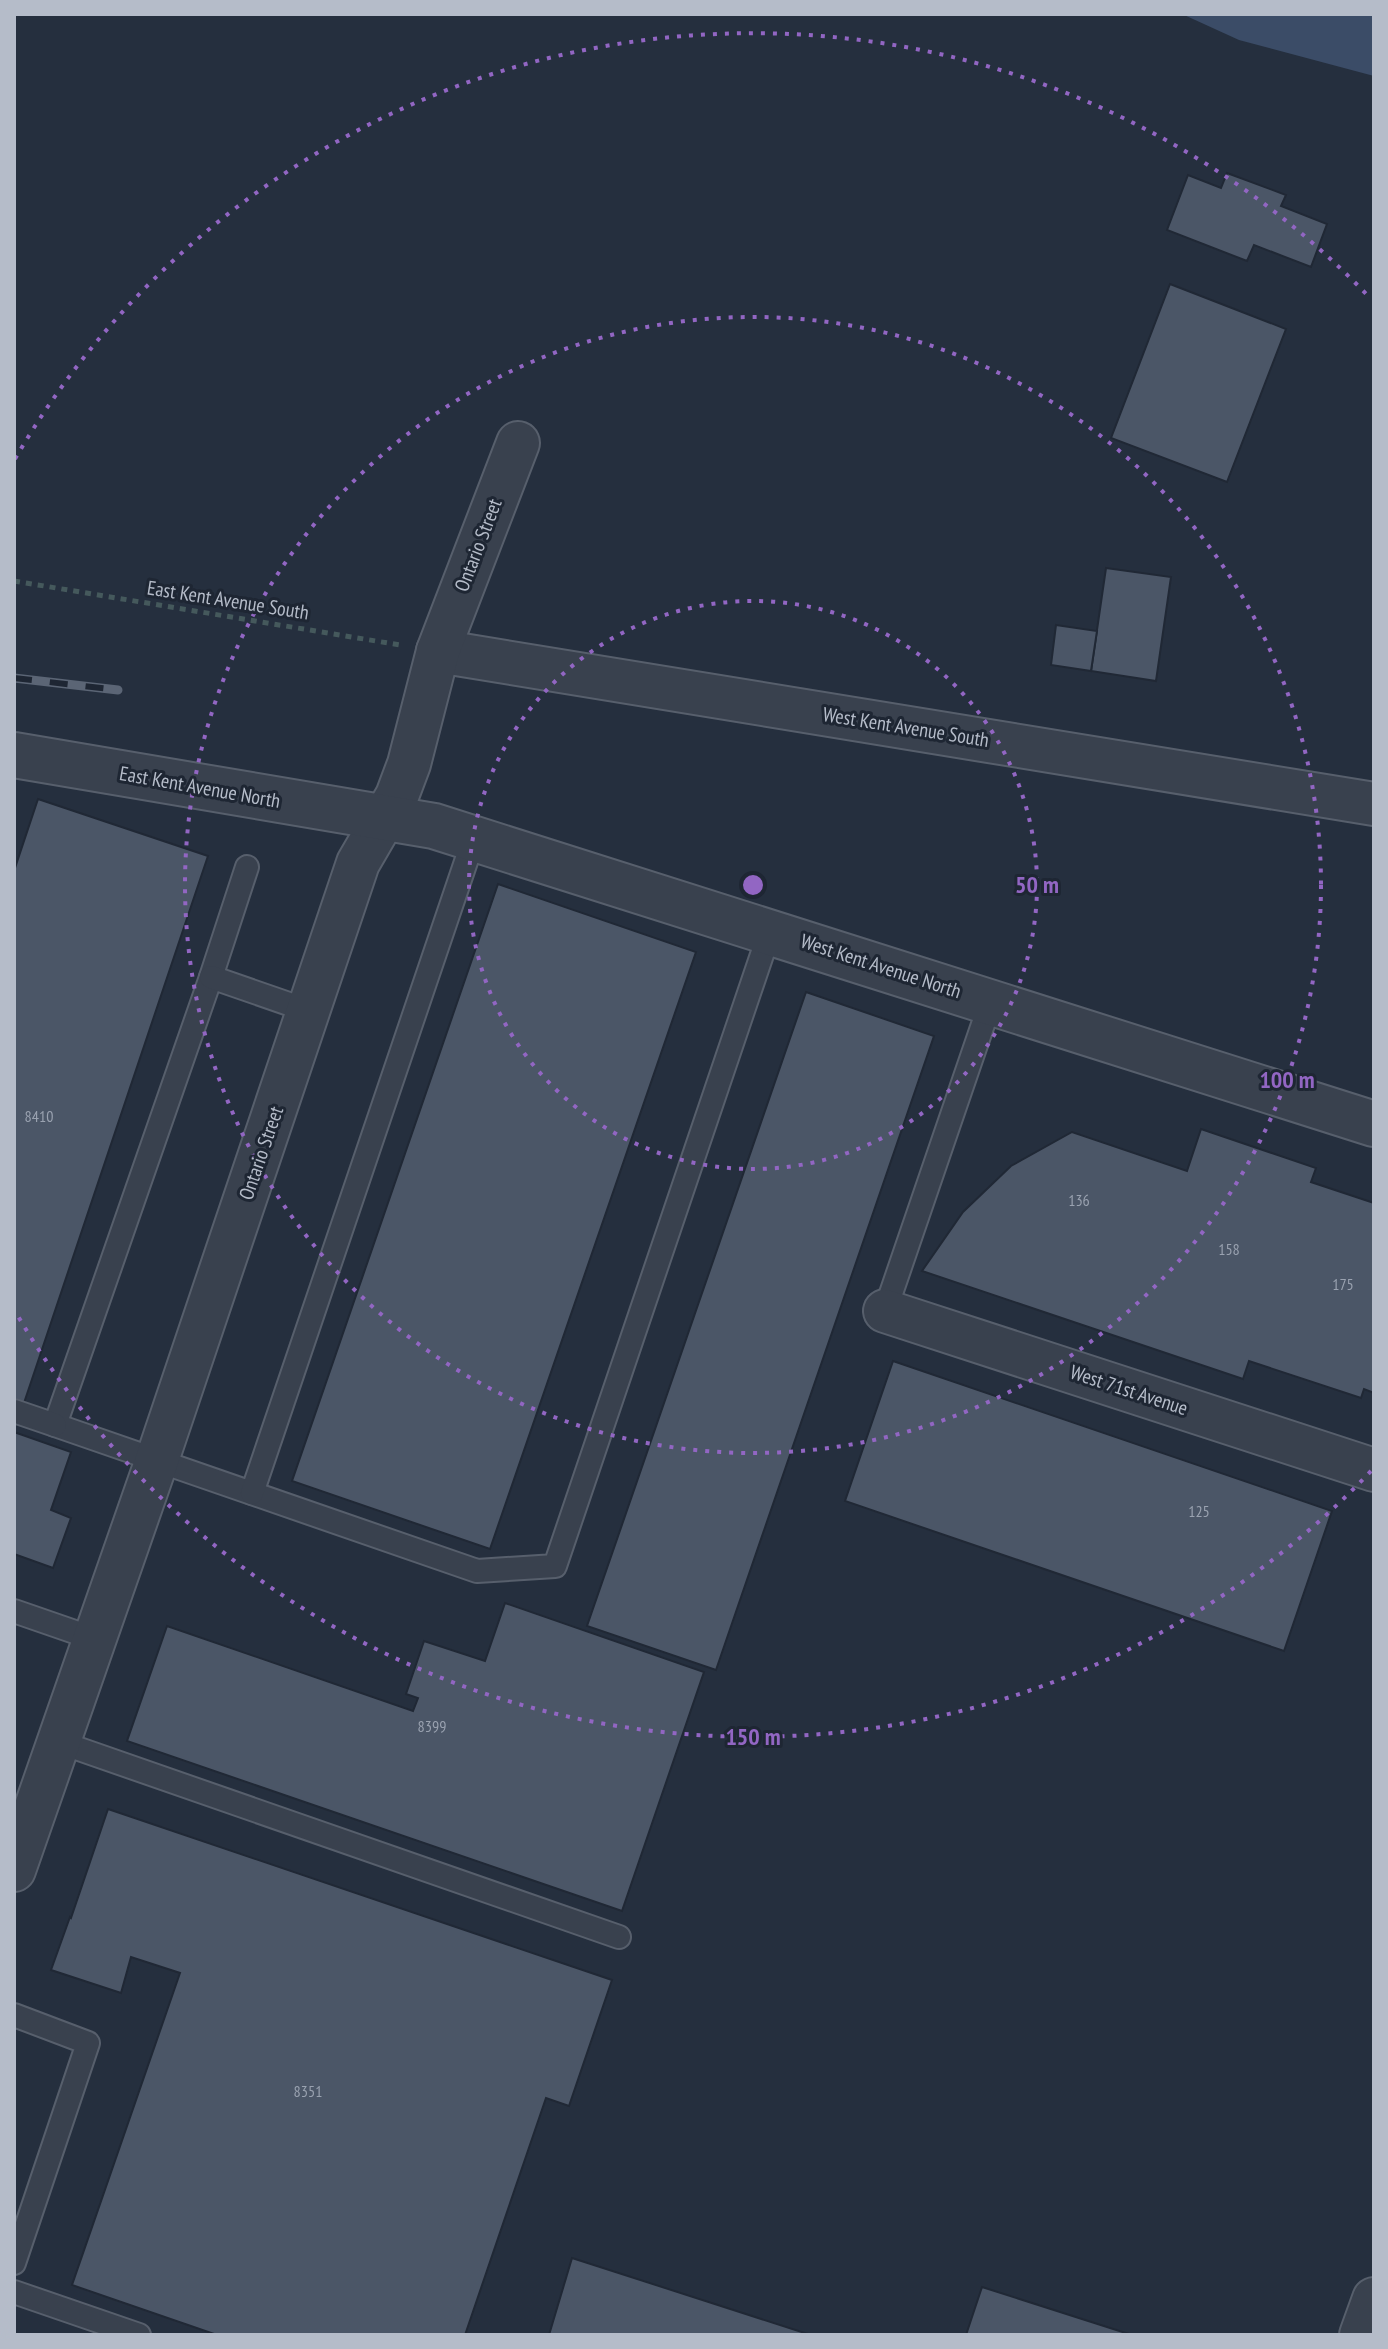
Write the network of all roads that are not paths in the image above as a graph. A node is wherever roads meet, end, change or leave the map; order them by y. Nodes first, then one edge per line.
1 (518, 443) dead end
2 (438, 651) junction
3 (14, 755) edge
4 (1374, 804) edge
5 (386, 819) junction
6 (474, 838) junction
7 (247, 867) dead end
8 (770, 931) junction
9 (211, 977) junction
10 (991, 1001) junction
11 (309, 1011) junction
12 (1374, 1124) edge
13 (885, 1311) joint
14 (14, 1411) edge
15 (55, 1425) junction
16 (157, 1460) junction
17 (1374, 1470) edge
18 (252, 1493) junction
19 (14, 1611) edge
20 (95, 1639) junction
21 (59, 1742) junction
22 (15, 1864) edge
23 (619, 1937) dead end
24 (14, 2015) edge
25 (14, 2263) edge
26 (14, 2292) edge
27 (139, 2335) edge

1 - 2 street, Ontario Street
2 - 4 street, West Kent Avenue South
2 - 5 street, Ontario Street
3 - 5 street, East Kent Avenue North
5 - 6 street, West Kent Avenue North
5 - 11 street, Ontario Street
6 - 8 street, West Kent Avenue North
6 - 18 lane
7 - 9 lane
8 - 10 street, West Kent Avenue North
8 - 18 lane
9 - 11 lane
9 - 15 lane
10 - 12 street, West Kent Avenue North
10 - 13 lane
11 - 16 street, Ontario Street
13 - 17 street, West 71st Avenue
14 - 15 lane
15 - 16 lane
16 - 18 lane
16 - 20 street, Ontario Street
19 - 20 lane
20 - 21 street, Ontario Street
21 - 22 street, Ontario Street
21 - 23 lane
24 - 25 lane
26 - 27 lane

